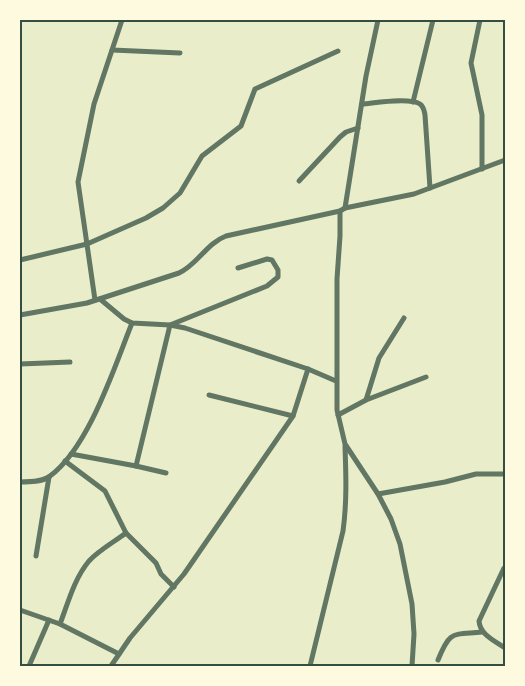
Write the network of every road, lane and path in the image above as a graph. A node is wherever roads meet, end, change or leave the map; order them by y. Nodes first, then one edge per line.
1 (122, 20) edge
2 (378, 20) edge
3 (433, 20) edge
4 (480, 20) edge
5 (112, 50) junction
6 (338, 51) dead end
7 (180, 53) dead end
8 (413, 102) junction
9 (362, 104) junction
10 (358, 128) junction
11 (505, 160) edge
12 (482, 169) junction
13 (299, 181) dead end
14 (430, 188) junction
15 (342, 210) junction
16 (87, 244) junction
17 (20, 260) edge
18 (238, 268) dead end
19 (97, 300) junction
20 (20, 315) edge
21 (404, 318) dead end
22 (132, 323) junction
23 (170, 325) junction
24 (70, 362) dead end
25 (20, 364) edge
26 (308, 369) junction
27 (426, 376) dead end
28 (336, 381) junction
29 (209, 395) dead end
30 (366, 400) junction
31 (338, 415) junction
32 (293, 416) junction
33 (344, 444) junction
34 (71, 454) junction
35 (65, 460) junction
36 (136, 466) junction
37 (166, 473) dead end
38 (505, 474) edge
39 (49, 477) junction
40 (20, 482) edge
41 (378, 494) junction
42 (126, 533) junction
43 (36, 556) dead end
44 (504, 568) dead end
45 (174, 587) junction
46 (20, 610) edge
47 (49, 620) junction
48 (60, 624) junction
49 (482, 632) junction
50 (505, 648) edge
51 (119, 654) junction
52 (438, 660) dead end
53 (29, 666) edge
54 (111, 666) edge
55 (310, 666) edge
56 (412, 666) edge

1 - 5 street
2 - 9 street
3 - 8 street
4 - 12 street
5 - 7 street
5 - 16 street
6 - 16 street
8 - 9 street
8 - 14 street
9 - 10 street
10 - 13 street
10 - 15 street
11 - 12 street
12 - 14 street
14 - 15 street
15 - 19 street
15 - 28 street
16 - 17 street
16 - 19 street
18 - 23 street
19 - 20 street
19 - 22 street
21 - 30 street
22 - 23 street
22 - 34 street
23 - 26 street
23 - 36 street
24 - 25 street
26 - 28 street
26 - 32 street
27 - 30 street
28 - 31 street
29 - 32 street
30 - 31 street
31 - 33 street
32 - 45 street
33 - 41 street
33 - 55 street
34 - 35 street
34 - 36 street
35 - 39 street
35 - 42 street
36 - 37 street
38 - 41 street
39 - 40 street
39 - 43 street
41 - 56 street
42 - 45 street
42 - 48 street
44 - 49 street
45 - 51 street
46 - 47 street
47 - 48 street
47 - 53 street
48 - 51 street
49 - 50 street
49 - 52 street
51 - 54 street

